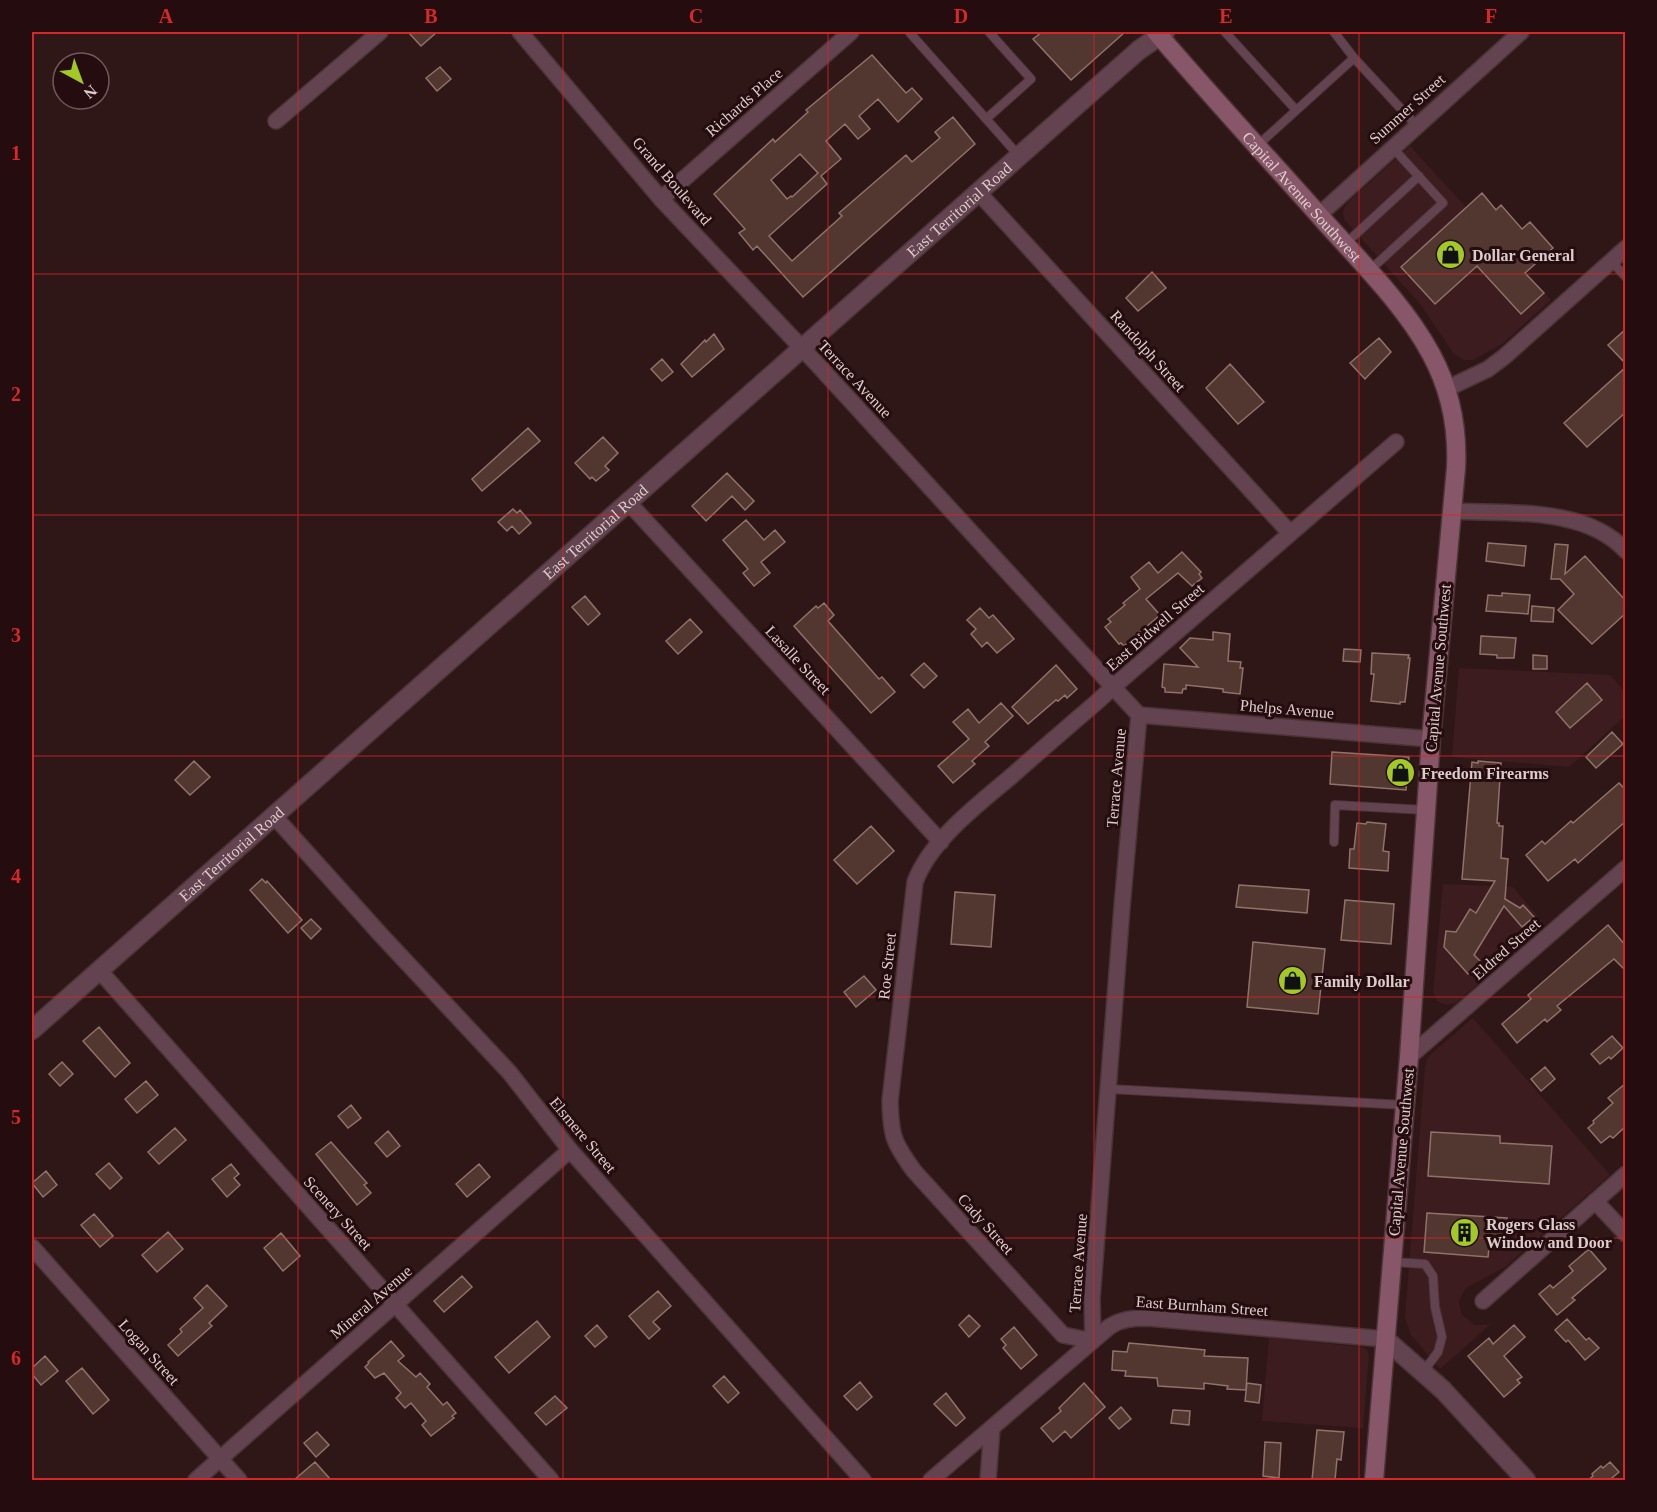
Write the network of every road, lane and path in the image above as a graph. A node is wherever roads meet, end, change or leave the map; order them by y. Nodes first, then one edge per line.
1 (380, 32) edge
2 (520, 32) edge
3 (851, 32) edge
4 (912, 32) edge
5 (989, 32) edge
6 (1225, 32) edge
7 (1334, 32) edge
8 (1521, 32) edge
9 (1160, 33) edge
10 (1354, 58) junction
11 (1296, 110) junction
12 (986, 119) junction
13 (276, 121) dead end
14 (1416, 125) junction
15 (1257, 145) junction
16 (1392, 147) junction
17 (1019, 156) junction
18 (1419, 176) junction
19 (978, 192) junction
20 (661, 199) junction
21 (1319, 215) junction
22 (1345, 244) junction
23 (1626, 248) edge
24 (1611, 261) junction
25 (1368, 271) junction
26 (1626, 277) edge
27 (802, 348) junction
28 (1446, 389) junction
29 (1396, 442) dead end
30 (628, 502) junction
31 (1452, 511) junction
32 (1290, 533) junction
33 (1626, 551) edge
34 (1113, 687) junction
35 (1139, 715) junction
36 (1431, 739) junction
37 (1426, 810) junction
38 (273, 816) junction
39 (941, 842) junction
40 (1334, 842) dead end
41 (1626, 868) edge
42 (99, 970) junction
43 (32, 1030) edge
44 (1409, 1057) junction
45 (1109, 1089) junction
46 (890, 1101) joint
47 (1405, 1105) junction
48 (570, 1150) junction
49 (1626, 1174) edge
50 (1595, 1201) junction
51 (1626, 1234) edge
52 (32, 1246) edge
53 (1392, 1262) junction
54 (1483, 1301) dead end
55 (395, 1305) junction
56 (1385, 1339) junction
57 (1093, 1341) junction
58 (1423, 1372) junction
59 (992, 1428) junction
60 (220, 1459) junction
61 (196, 1480) edge
62 (239, 1480) edge
63 (551, 1480) edge
64 (863, 1480) edge
65 (931, 1480) edge
66 (988, 1480) edge
67 (1374, 1480) edge
68 (1526, 1480) edge

1 - 13 street
2 - 20 street, Grand Boulevard
3 - 20 street, Richards Place
4 - 12 lane
5 - 12 lane
6 - 11 lane
7 - 10 lane
8 - 14 street, Summer Street
9 - 15 main road, Capital Avenue Southwest
9 - 17 street, East Territorial Road
10 - 11 lane
10 - 14 lane
11 - 15 lane
12 - 17 lane
14 - 16 street, Summer Street
15 - 21 main road, Capital Avenue Southwest
16 - 18 lane
16 - 21 street, Summer Street
17 - 19 street, East Territorial Road
18 - 22 lane
18 - 25 lane
19 - 27 street, East Territorial Road
19 - 32 street, Randolph Street
20 - 27 street, Grand Boulevard
21 - 22 main road, Capital Avenue Southwest
22 - 25 main road, Capital Avenue Southwest
23 - 24 street
24 - 26 lane
24 - 28 street
25 - 28 main road, Capital Avenue Southwest
27 - 30 street, East Territorial Road
27 - 34 street, Terrace Avenue
28 - 31 main road, Capital Avenue Southwest
29 - 32 street, East Bidwell Street
30 - 38 street, East Territorial Road
30 - 39 street, Lasalle Street
31 - 33 street
31 - 36 main road, Capital Avenue Southwest
32 - 34 street, East Bidwell Street
34 - 35 street, Terrace Avenue
34 - 39 street, East Bidwell Street
35 - 36 street, Phelps Avenue
35 - 45 street, Terrace Avenue
36 - 37 main road, Capital Avenue Southwest
37 - 40 lane
37 - 44 main road, Capital Avenue Southwest
38 - 42 street, East Territorial Road
38 - 48 street, Elsmere Street
39 - 46 street, Roe Street
41 - 44 street, Eldred Street
42 - 43 street, East Territorial Road
42 - 55 street, Scenery Street
44 - 47 main road, Capital Avenue Southwest
45 - 47 lane
45 - 57 street, Terrace Avenue
46 - 57 street, Cady Street
47 - 53 main road, Capital Avenue Southwest
48 - 55 street, Mineral Avenue
48 - 64 street, Elsmere Street
49 - 50 street
50 - 51 street
50 - 54 street
52 - 60 street, Logan Street
53 - 56 main road, Capital Avenue Southwest
53 - 58 lane
55 - 60 street, Mineral Avenue
55 - 63 street, Scenery Street
56 - 57 street, East Burnham Street
56 - 58 street
56 - 67 main road, Capital Avenue Southwest
57 - 59 street, East Burnham Street
58 - 68 street
59 - 65 street, East Burnham Street
59 - 66 street
60 - 61 street, Mineral Avenue
60 - 62 street, Logan Street

